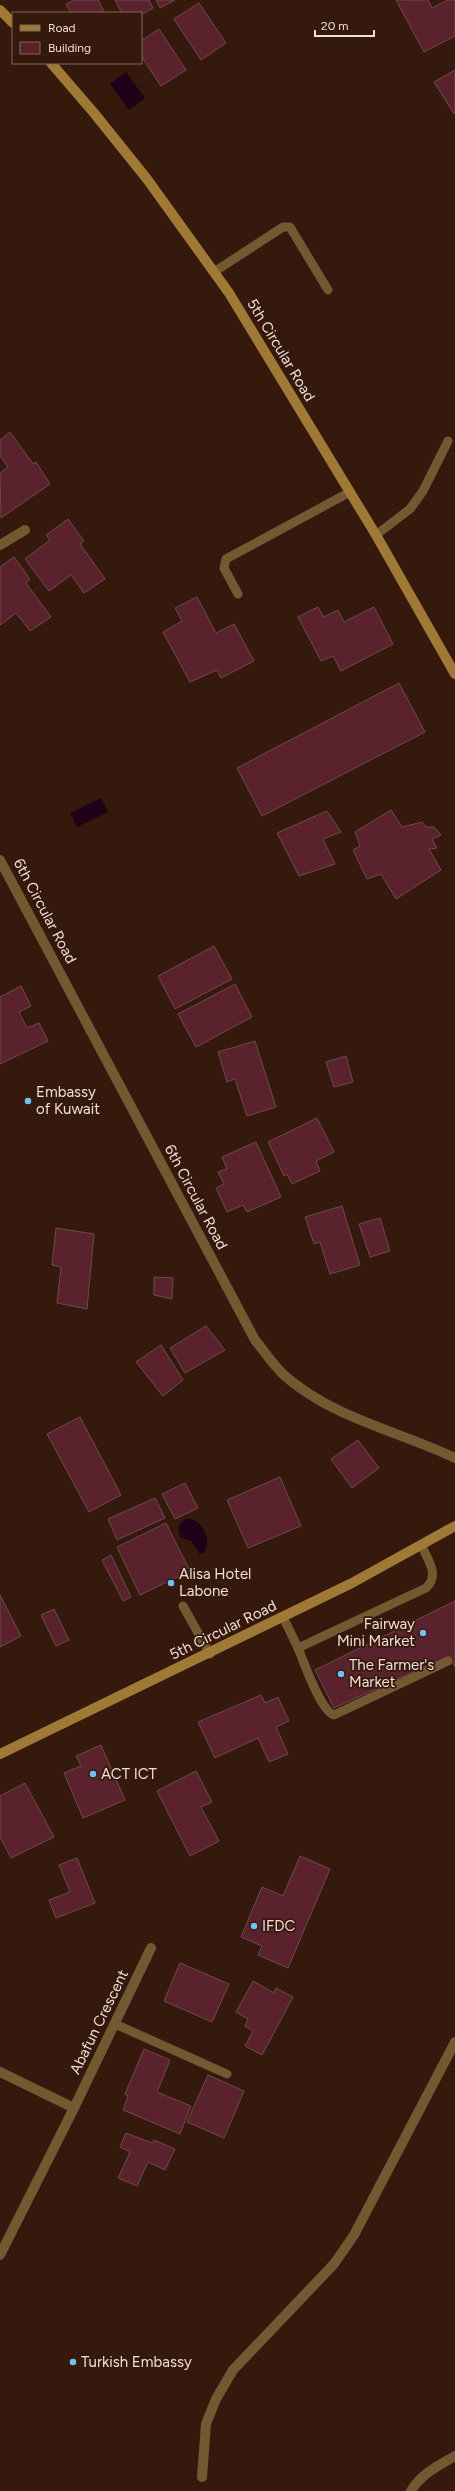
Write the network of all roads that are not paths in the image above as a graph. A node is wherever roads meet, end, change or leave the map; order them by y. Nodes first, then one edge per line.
1 (0, 10) edge
2 (12, 23) edge
3 (52, 64) edge
4 (214, 272) junction
5 (328, 290) dead end
6 (448, 441) dead end
7 (350, 492) junction
8 (25, 530) dead end
9 (376, 535) junction
10 (0, 545) edge
11 (238, 594) dead end
12 (455, 674) edge
13 (0, 860) edge
14 (455, 1458) edge
15 (455, 1526) edge
16 (422, 1546) junction
17 (183, 1606) dead end
18 (283, 1617) junction
19 (298, 1648) junction
20 (210, 1654) junction
21 (448, 1661) dead end
22 (0, 1754) edge
23 (151, 1948) dead end
24 (115, 2024) junction
25 (455, 2042) edge
26 (0, 2072) edge
27 (227, 2074) dead end
28 (74, 2108) junction
29 (0, 2255) edge
30 (455, 2456) edge
31 (202, 2477) dead end
32 (411, 2491) edge

1 - 2 street
3 - 4 street, 5th Circular Road
4 - 5 lane
4 - 7 street, 5th Circular Road
6 - 9 lane
7 - 9 street, 5th Circular Road
7 - 11 lane
8 - 10 street
9 - 12 street, 5th Circular Road
13 - 14 street, 6th Circular Road
15 - 16 street, 5th Circular Road
16 - 18 street, 5th Circular Road
16 - 19 lane
17 - 20 lane
18 - 19 lane
18 - 20 street, 5th Circular Road
19 - 21 lane
20 - 22 street, 5th Circular Road
23 - 24 street, Abafun Crescent
24 - 27 lane
24 - 28 street, Abafun Crescent
25 - 31 street
26 - 28 street
28 - 29 street, Abafun Crescent
30 - 32 street

